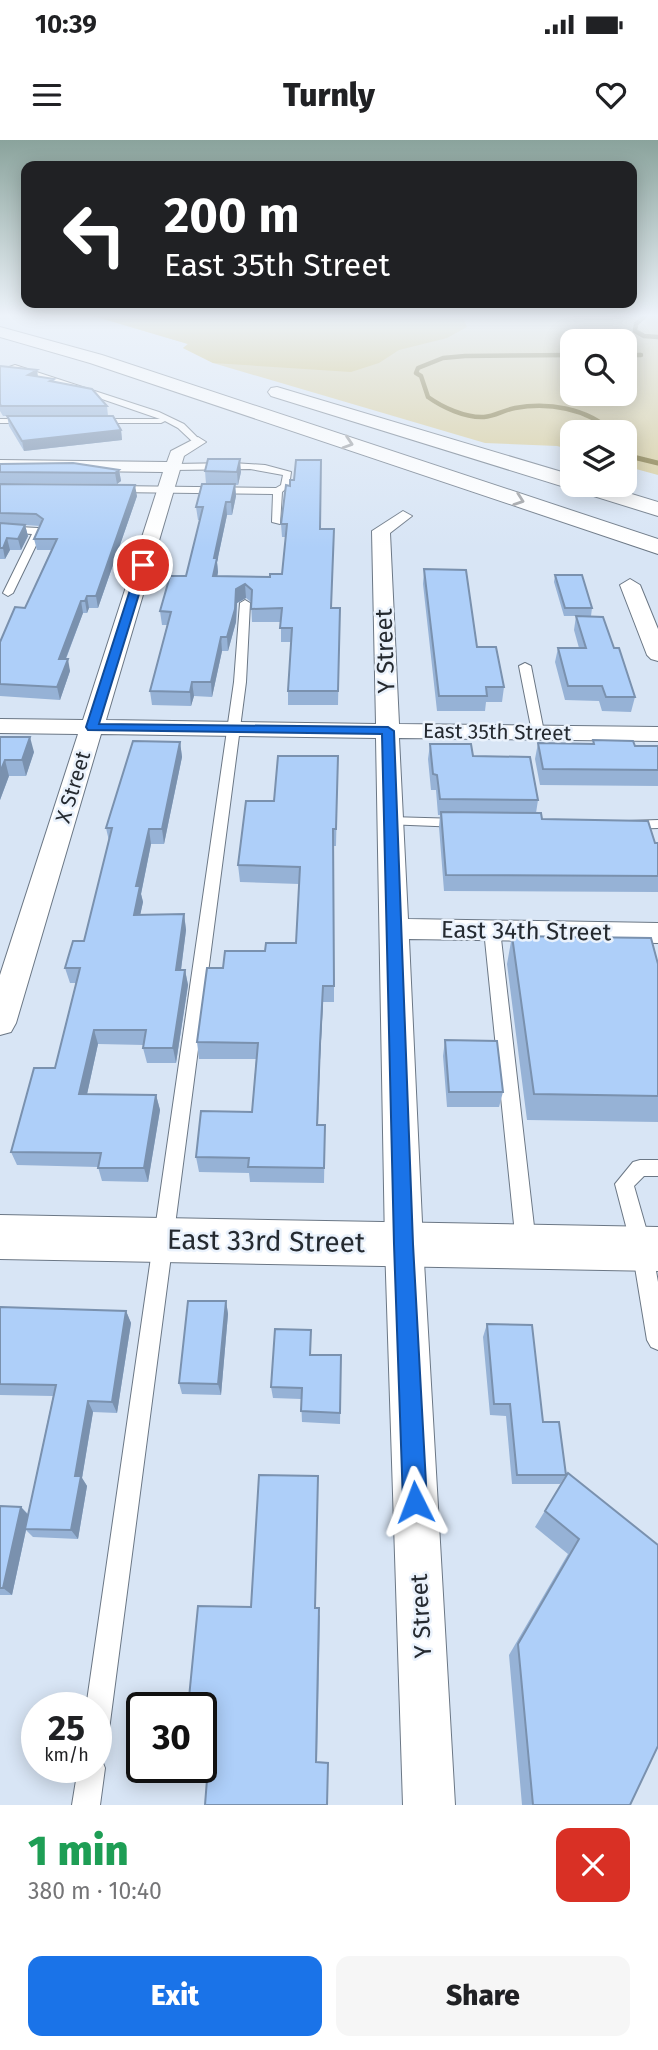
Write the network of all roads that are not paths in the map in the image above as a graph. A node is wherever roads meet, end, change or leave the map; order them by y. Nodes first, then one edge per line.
1 (88, 393) edge
2 (194, 393) edge
3 (217, 393) edge
4 (252, 393) edge
5 (277, 393) edge
6 (43, 421) edge
7 (84, 421) edge
8 (0, 422) edge
9 (174, 423) junction
10 (198, 442) joint
11 (0, 465) edge
12 (173, 467) junction
13 (560, 478) edge
14 (97, 489) edge
15 (166, 489) junction
16 (278, 491) junction
17 (427, 491) dead end
18 (620, 497) edge
19 (658, 509) edge
20 (403, 516) dead end
21 (277, 522) dead end
22 (658, 524) edge
23 (0, 528) edge
24 (658, 547) edge
25 (630, 585) dead end
26 (8, 593) dead end
27 (245, 603) dead end
28 (658, 655) edge
29 (525, 666) dead end
30 (0, 726) edge
31 (92, 727) junction
32 (234, 729) junction
33 (388, 731) junction
34 (538, 732) junction
35 (658, 734) edge
36 (390, 821) junction
37 (479, 823) edge
38 (658, 824) edge
39 (614, 825) edge
40 (394, 929) junction
41 (492, 930) junction
42 (658, 933) edge
43 (0, 1023) edge
44 (658, 1168) edge
45 (0, 1237) edge
46 (164, 1240) junction
47 (404, 1244) junction
48 (526, 1247) junction
49 (650, 1249) edge
50 (658, 1340) edge
51 (101, 1692) edge
52 (89, 1783) edge
53 (86, 1805) edge
54 (429, 1805) edge

1 - 9 lane
2 - 17 main road
3 -> 24 main road
4 - 22 main road
5 - 13 main road
6 - 8 lane
7 - 9 lane
9 - 10 lane
10 - 12 street, X Street
11 - 12 street
12 - 15 street, X Street
12 - 16 lane
14 - 15 lane
15 - 16 lane
15 - 31 street, X Street
16 - 21 lane
18 - 19 main road
20 - 33 street, Y Street
23 - 26 lane
25 - 28 street
27 - 32 lane
29 - 34 lane
30 - 31 street, East 35th Street
31 - 32 street, East 35th Street
31 - 43 street, X Street
32 - 33 street, East 35th Street
32 - 46 lane
33 - 34 street, East 35th Street
33 - 36 street, Y Street
34 - 35 street, East 35th Street
36 - 37 lane
36 - 40 street, Y Street
38 - 39 lane
40 - 41 street, East 34th Street
40 - 47 street, Y Street
41 - 42 street, East 34th Street
41 - 48 lane
44 - 49 lane
45 - 46 main road, East 33rd Street
46 - 47 main road, East 33rd Street
46 - 51 lane
47 - 48 main road, East 33rd Street
47 - 54 street, Y Street
48 - 49 main road, East 33rd Street
49 - 50 lane
52 - 53 lane

